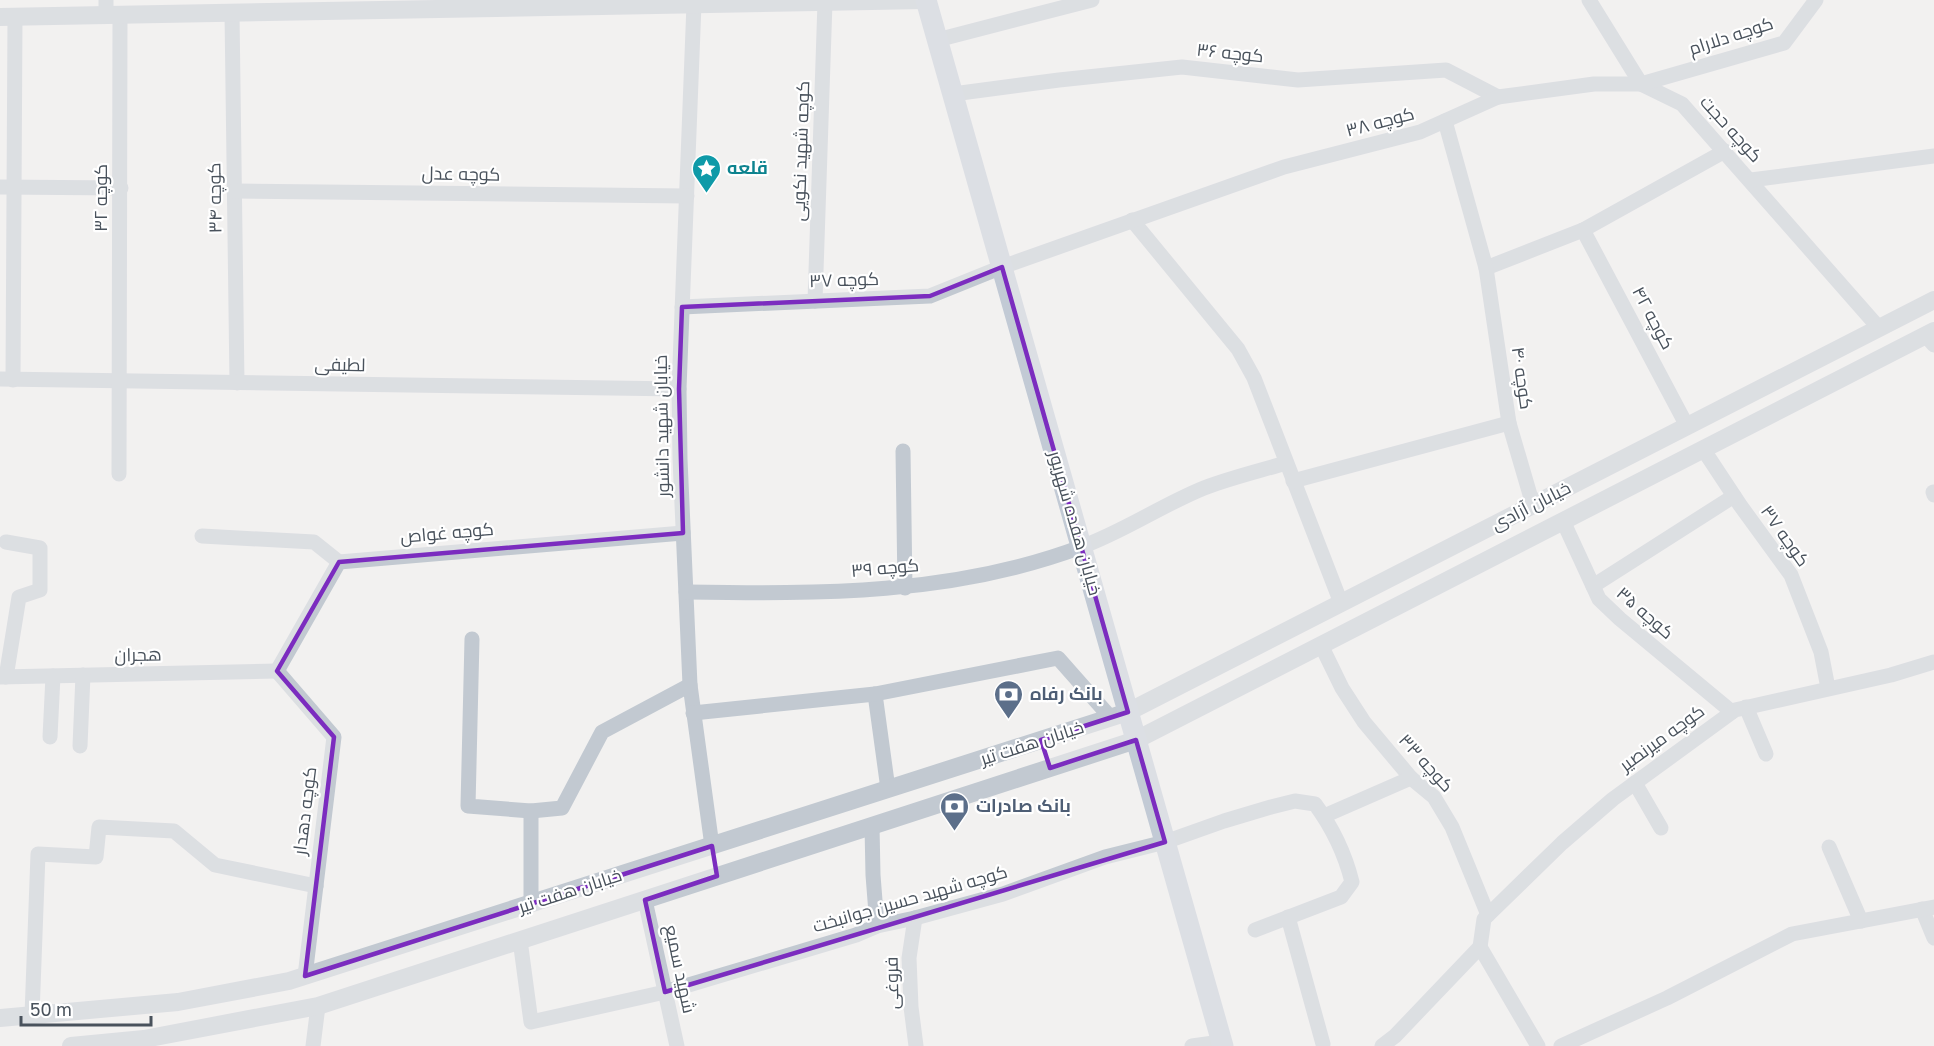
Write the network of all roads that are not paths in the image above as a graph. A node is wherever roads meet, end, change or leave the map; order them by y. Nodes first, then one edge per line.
1 (926, 0) edge
2 (1092, 0) edge
3 (1589, 0) edge
4 (1816, 0) edge
5 (861, 1) edge
6 (825, 2) junction
7 (467, 4) edge
8 (694, 4) junction
9 (288, 6) edge
10 (110, 10) edge
11 (232, 13) junction
12 (8, 17) edge
13 (937, 40) junction
14 (1641, 84) junction
15 (952, 94) junction
16 (1498, 97) junction
17 (1445, 121) junction
18 (1725, 152) junction
19 (1934, 156) edge
20 (1751, 180) junction
21 (7, 187) edge
22 (121, 188) junction
23 (235, 191) junction
24 (687, 196) junction
25 (1132, 220) junction
26 (1583, 230) junction
27 (1002, 267) junction
28 (1486, 268) junction
29 (1934, 300) edge
30 (815, 301) junction
31 (682, 307) junction
32 (1909, 313) junction
33 (1873, 332) junction
34 (1929, 337) edge
35 (1878, 360) junction
36 (7, 380) edge
37 (120, 381) junction
38 (237, 383) junction
39 (679, 389) junction
40 (1509, 423) junction
41 (1687, 426) junction
42 (1703, 449) junction
43 (903, 451) dead end
44 (1286, 463) junction
45 (119, 474) dead end
46 (1594, 474) junction
47 (1293, 481) junction
48 (1734, 496) junction
49 (1608, 498) junction
50 (1533, 505) junction
51 (1563, 521) junction
52 (683, 533) junction
53 (202, 536) dead end
54 (6, 542) dead end
55 (1082, 547) junction
56 (339, 562) junction
57 (1593, 586) junction
58 (905, 588) junction
59 (686, 592) junction
60 (1341, 603) junction
61 (472, 639) dead end
62 (1321, 645) junction
63 (1934, 662) edge
64 (277, 671) junction
65 (83, 675) junction
66 (53, 676) junction
67 (3, 677) edge
68 (1197, 677) junction
69 (690, 685) junction
70 (1828, 688) junction
71 (875, 694) junction
72 (1210, 702) junction
73 (1739, 710) junction
74 (693, 713) junction
75 (1119, 715) junction
76 (50, 737) dead end
77 (1041, 740) junction
78 (1136, 740) junction
79 (80, 746) dead end
80 (1766, 754) dead end
81 (1050, 768) junction
82 (1411, 778) junction
83 (1635, 783) junction
84 (888, 789) junction
85 (531, 811) junction
86 (1324, 816) junction
87 (872, 826) junction
88 (1661, 828) dead end
89 (1165, 842) junction
90 (712, 846) junction
91 (1829, 848) dead end
92 (717, 876) junction
93 (316, 886) junction
94 (645, 900) junction
95 (531, 904) junction
96 (1928, 908) edge
97 (1488, 915) junction
98 (1288, 917) junction
99 (915, 918) junction
100 (1861, 921) junction
101 (877, 926) junction
102 (1256, 930) dead end
103 (1934, 938) edge
104 (520, 940) junction
105 (1480, 947) junction
106 (305, 976) junction
107 (665, 992) junction
108 (318, 1006) junction
109 (32, 1015) junction
110 (0, 1018) edge
111 (1398, 1041) edge
112 (1222, 1044) edge
113 (1323, 1045) edge
114 (71, 1046) edge
115 (313, 1046) edge
116 (677, 1046) edge
117 (916, 1046) edge
118 (1192, 1046) edge
119 (1382, 1046) edge
120 (1538, 1046) edge
121 (1561, 1046) edge

1 - 5 street
1 - 13 main road, خیابان هفده شهریور
2 - 13 street
3 - 14 street
4 - 14 street, کوچه دلارام
5 - 6 street
6 - 8 street
6 - 30 street, کوچه شهید نکویی
7 - 8 street
7 - 9 street
8 - 24 street, خیابان شهید دانشور
9 - 11 street
10 - 11 street
10 - 12 street
10 - 22 street, کوچه ۳۲
11 - 23 street, کوچه ۳۴
12 - 21 street
13 - 15 main road, خیابان هفده شهریور
14 - 16 street, کوچه ۳۸
14 - 18 street, کوچه حجت
15 - 16 street, کوچه ۳۶
15 - 27 main road, خیابان هفده شهریور
16 - 17 street, کوچه ۳۸
17 - 25 street, کوچه ۳۸
17 - 28 street, کوچه ۴۰
18 - 20 street, کوچه حجت
18 - 26 street
19 - 20 street, کوچه حجت
20 - 33 street, کوچه حجت
21 - 22 street
21 - 36 street
22 - 37 street, کوچه ۳۲
23 - 24 street, کوچه عدل
23 - 38 street, کوچه ۳۴
24 - 31 street, خیابان شهید دانشور
25 - 27 street, کوچه ۳۸
25 - 44 street
26 - 28 street
26 - 41 street, کوچه ۴۲
27 - 30 street, کوچه ۳۷
27 - 55 main road, خیابان هفده شهریور
28 - 40 street, کوچه ۴۰
29 - 32 street, خیابان آزادی
30 - 31 street, کوچه ۳۷
31 - 39 street, خیابان شهید دانشور
32 - 33 street, خیابان آزادی
32 - 34 street
33 - 35 street
33 - 41 street, خیابان آزادی
34 - 35 street, خیابان آزادی
35 - 42 street, خیابان آزادی
36 - 37 street, لطیفی
37 - 38 street, لطیفی
37 - 45 street, کوچه ۳۲
38 - 39 street, لطیفی
39 - 52 street, خیابان شهید دانشور
40 - 47 street, کوچه ۴۰
40 - 50 street
41 - 46 street, خیابان آزادی
42 - 48 street, کوچه ۳۷
42 - 49 street, خیابان آزادی
43 - 58 street
44 - 47 street
44 - 55 street
46 - 49 street
46 - 50 street, خیابان آزادی
47 - 60 street
48 - 57 street
48 - 70 street, کوچه ۳۷
49 - 51 street, خیابان آزادی
50 - 60 street, خیابان آزادی
51 - 57 street, کوچه ۳۵
51 - 62 street, خیابان آزادی
52 - 56 street, کوچه غواص
52 - 59 street, خیابان شهید دانشور
53 - 56 street
54 - 67 street
55 - 58 street, کوچه ۳۹
55 - 75 main road, خیابان هفده شهریور
56 - 64 street
57 - 73 street, کوچه ۳۵
58 - 59 street, کوچه ۳۹
59 - 69 street, خیابان شهید دانشور
60 - 68 street, خیابان آزادی
61 - 85 street
62 - 72 street, خیابان آزادی
62 - 82 street, کوچه ۳۳
63 - 70 street, کوچه میرنصیر
64 - 65 street, هجران
64 - 93 street, کوچه دهدار
65 - 66 street, هجران
65 - 79 street
66 - 67 street, هجران
66 - 76 street
68 - 72 street
68 - 75 street, خیابان آزادی
69 - 74 street, خیابان شهید دانشور
69 - 85 street
70 - 73 street, کوچه میرنصیر
71 - 74 street
71 - 75 street
71 - 84 street
72 - 78 street, خیابان آزادی
73 - 80 street
73 - 83 street, کوچه میرنصیر
74 - 90 street, خیابان شهید دانشور
75 - 77 street, خیابان هفت تیر
75 - 78 main road, خیابان هفده شهریور
77 - 81 street
77 - 84 street, خیابان هفت تیر
78 - 81 street, خیابان هفت تیر
78 - 89 main road, خیابان هفده شهریور
81 - 87 street, خیابان هفت تیر
82 - 86 street
82 - 97 street, کوچه ۳۳
83 - 88 street
83 - 97 street, کوچه میرنصیر
84 - 90 street, خیابان هفت تیر
85 - 95 street
86 - 89 street, کوچه شهید حسین جوانبخت
86 - 98 street
87 - 92 street, خیابان هفت تیر
87 - 101 street
89 - 99 street, کوچه شهید حسین جوانبخت
89 - 112 main road, خیابان هفده شهریور
90 - 92 street
90 - 95 street, خیابان هفت تیر
91 - 100 street
92 - 94 street, خیابان هفت تیر
93 - 106 street, کوچه دهدار
93 - 109 street
94 - 104 street, خیابان هفت تیر
94 - 107 street, شهید سمیع
95 - 106 street, خیابان هفت تیر
96 - 100 street
96 - 103 street
97 - 105 street
98 - 102 street
98 - 113 street
99 - 101 street, کوچه شهید حسین جوانبخت
99 - 117 street, فروغی
100 - 121 street
101 - 107 street, کوچه شهید حسین جوانبخت
104 - 107 street, کوچه شهید حسین جوانبخت
104 - 108 street, خیابان هفت تیر
105 - 111 street
105 - 120 street
106 - 109 street, خیابان هفت تیر
107 - 116 street, شهید سمیع
108 - 114 street, خیابان هفت تیر
108 - 115 street
109 - 110 street, خیابان هفت تیر
111 - 119 street
112 - 118 street

